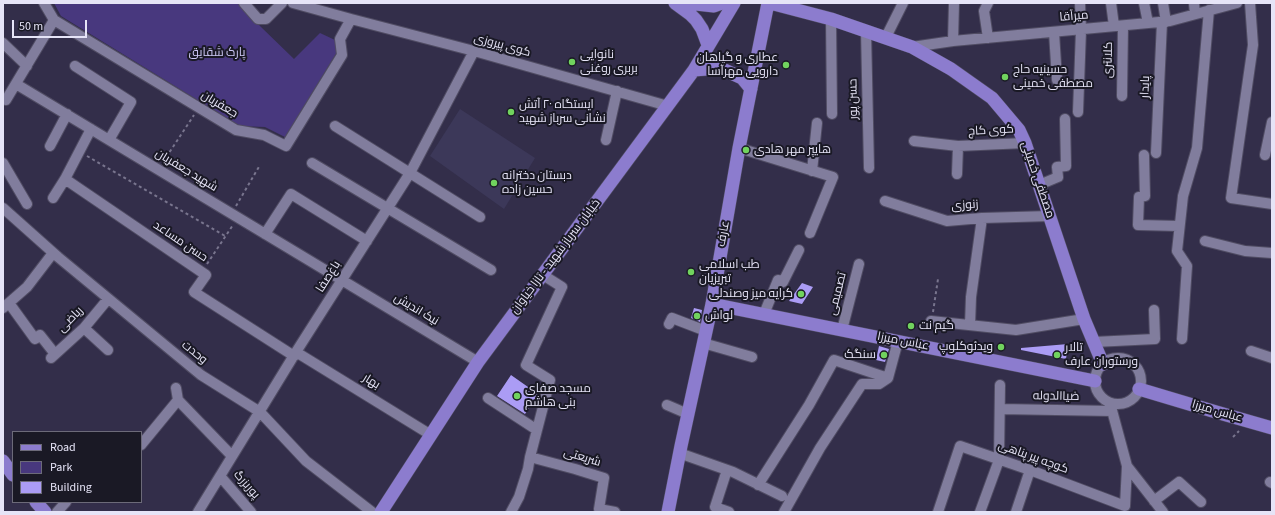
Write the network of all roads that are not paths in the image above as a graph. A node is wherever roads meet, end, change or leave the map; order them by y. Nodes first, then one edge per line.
1 (44, 3) edge
2 (244, 3) edge
3 (282, 3) edge
4 (293, 3) edge
5 (675, 3) edge
6 (687, 3) edge
7 (722, 3) edge
8 (734, 3) edge
9 (769, 3) edge
10 (903, 3) edge
11 (954, 3) edge
12 (988, 3) edge
13 (1080, 3) edge
14 (1111, 3) edge
15 (1144, 3) edge
16 (1163, 3) edge
17 (1194, 3) edge
18 (1237, 3) edge
19 (1250, 3) edge
20 (1222, 5) edge
21 (1209, 10) junction
22 (1195, 14) junction
23 (351, 19) junction
24 (831, 19) junction
25 (54, 20) junction
26 (1164, 22) junction
27 (1148, 23) junction
28 (1118, 26) junction
29 (1080, 30) junction
30 (866, 31) junction
31 (1054, 32) junction
32 (886, 37) junction
33 (988, 38) junction
34 (952, 42) junction
35 (3, 43) edge
36 (708, 45) junction
37 (912, 48) junction
38 (474, 51) junction
39 (27, 66) junction
40 (75, 66) dead end
41 (694, 70) junction
42 (1057, 80) dead end
43 (16, 84) junction
44 (751, 89) junction
45 (617, 91) junction
46 (1122, 96) dead end
47 (5, 100) edge
48 (668, 106) junction
49 (1078, 112) dead end
50 (67, 114) junction
51 (832, 114) dead end
52 (1065, 119) dead end
53 (1272, 122) edge
54 (817, 123) dead end
55 (335, 126) dead end
56 (91, 129) junction
57 (109, 140) junction
58 (606, 140) dead end
59 (914, 141) dead end
60 (1025, 143) junction
61 (50, 146) dead end
62 (958, 146) junction
63 (740, 148) junction
64 (1156, 153) dead end
65 (1144, 155) dead end
66 (1265, 155) dead end
67 (3, 163) edge
68 (312, 163) dead end
69 (869, 168) dead end
70 (812, 171) junction
71 (410, 173) junction
72 (957, 174) dead end
73 (65, 179) junction
74 (1039, 185) junction
75 (53, 198) dead end
76 (885, 201) dead end
77 (27, 204) dead end
78 (1272, 204) edge
79 (3, 208) edge
80 (387, 209) junction
81 (1050, 216) junction
82 (480, 217) dead end
83 (982, 218) junction
84 (1179, 226) junction
85 (810, 233) dead end
86 (265, 234) junction
87 (367, 241) junction
88 (1205, 241) dead end
89 (799, 250) dead end
90 (53, 253) junction
91 (1272, 253) edge
92 (859, 264) dead end
93 (490, 270) dead end
94 (543, 275) junction
95 (342, 281) junction
96 (108, 299) junction
97 (712, 304) junction
98 (6, 305) edge
99 (1154, 310) dead end
100 (764, 314) junction
101 (1084, 319) junction
102 (931, 321) dead end
103 (669, 324) dead end
104 (970, 325) junction
105 (84, 328) junction
106 (842, 330) junction
107 (704, 337) junction
108 (1182, 339) dead end
109 (898, 341) junction
110 (1094, 342) junction
111 (108, 350) dead end
112 (1252, 351) dead end
113 (295, 354) junction
114 (752, 357) dead end
115 (1272, 358) edge
116 (478, 362) junction
117 (1103, 364) junction
118 (888, 378) junction
119 (1095, 381) junction
120 (1000, 385) dead end
121 (176, 388) dead end
122 (1139, 389) junction
123 (488, 398) dead end
124 (178, 400) junction
125 (667, 405) dead end
126 (1111, 407) junction
127 (1000, 410) junction
128 (260, 412) junction
129 (688, 414) junction
130 (1272, 428) edge
131 (537, 430) junction
132 (431, 435) junction
133 (142, 444) edge
134 (679, 453) junction
135 (232, 456) junction
136 (530, 457) junction
137 (999, 460) junction
138 (3, 461) edge
139 (1127, 466) junction
140 (727, 470) junction
141 (1030, 470) junction
142 (12, 474) edge
143 (220, 476) junction
144 (758, 485) junction
145 (786, 499) junction
146 (1154, 501) junction
147 (1201, 502) dead end
148 (37, 503) edge
149 (65, 503) edge
150 (599, 511) edge
151 (45, 512) edge
152 (57, 512) edge
153 (198, 512) edge
154 (251, 512) edge
155 (372, 512) edge
156 (381, 512) edge
157 (511, 512) edge
158 (615, 512) edge
159 (668, 512) edge
160 (730, 512) edge
161 (784, 512) edge
162 (938, 512) edge
163 (980, 512) edge
164 (1016, 512) edge
165 (1163, 512) edge

1 - 25 street, جعفریان
2 - 3 street
4 - 23 street, کوی پیروزی
5 - 36 main road
6 - 7 main road
8 - 36 main road, خیابان سرباز شهید - تازا خیاوان
9 - 24 main road, مصطفی خمینی
9 - 44 main road, عارف
10 - 32 street
11 - 34 street
12 - 33 street
13 - 29 street
14 - 28 street, کلانتری
15 - 27 street
16 - 26 street, پایدار
17 - 22 street
18 - 20 street, میرآقا
19 - 78 street
20 - 21 street, میرآقا
21 - 22 street, میرآقا
21 - 84 street
22 - 26 street, میرآقا
23 - 25 street, جعفریان
23 - 38 street, کوی پیروزی
24 - 30 main road, مصطفی خمینی
24 - 51 street
25 - 39 street
26 - 27 street, میرآقا
26 - 64 street, پایدار
27 - 28 street, میرآقا
28 - 29 street, میرآقا
28 - 46 street, کلانتری
29 - 31 street, میرآقا
29 - 49 street
30 - 32 main road, مصطفی خمینی
30 - 69 street, حسن پور
31 - 33 street, میرآقا
31 - 42 street
32 - 37 main road, مصطفی خمینی
33 - 34 street, میرآقا
34 - 37 street, میرآقا
35 - 39 street
36 - 41 main road, خیابان سرباز شهید - تازا خیاوان
37 - 60 main road, مصطفی خمینی
38 - 45 street, کوی پیروزی
38 - 71 street, باغ‌صفا
39 - 43 street
40 - 57 street
41 - 44 main road
41 - 48 main road, خیابان سرباز شهید - تازا خیاوان
43 - 47 street
43 - 50 street, شهید جعفریان
44 - 63 main road, عارف
45 - 48 street, کوی پیروزی
45 - 58 street
48 - 94 main road, خیابان سرباز شهید - تازا خیاوان
50 - 56 street, شهید جعفریان
50 - 61 street
52 - 74 street
53 - 66 street
54 - 70 street
55 - 71 street
56 - 57 street, شهید جعفریان
56 - 73 street
57 - 86 street, شهید جعفریان
59 - 62 street, کوی کاج
60 - 62 street, کوی کاج
60 - 74 main road, مصطفی خمینی
62 - 72 street, کوی کاج
63 - 70 street
63 - 97 main road, عارف
65 - 84 street
67 - 77 street
68 - 80 street
70 - 85 street
71 - 80 street, باغ‌صفا
71 - 82 street
73 - 75 street
73 - 113 street, حسن مساعد
74 - 81 main road, مصطفی خمینی
76 - 83 street, زنوزی
79 - 90 street, وحدت
80 - 87 street, باغ‌صفا
80 - 93 street
81 - 83 street, زنوزی
81 - 101 main road, مصطفی خمینی
83 - 104 street
84 - 108 street
86 - 87 street
86 - 95 street, شهید جعفریان
87 - 95 street, باغ‌صفا
88 - 91 street
89 - 100 street
90 - 96 street, وحدت
90 - 98 street
92 - 106 street, تصمیمی
94 - 116 main road, خیابان سرباز شهید - تازا خیاوان
94 - 131 street
95 - 113 street, باغ‌صفا
95 - 116 street, نیک اندیش
96 - 105 street, ریاضی
96 - 128 street, وحدت
97 - 100 main road, عباس میرزا
97 - 107 main road, عارف
98 - 105 street, ریاضی
99 - 110 street
100 - 106 main road, عباس میرزا
101 - 104 street
101 - 110 main road, مصطفی خمینی
102 - 104 street
103 - 107 street
105 - 111 street
106 - 109 main road, عباس میرزا
107 - 114 street
107 - 129 main road, عارف
109 - 118 street
109 - 119 main road, عباس میرزا
110 - 117 main road, مصطفی خمینی
112 - 115 street
113 - 128 street, باغ‌صفا
113 - 132 street, بهار
116 - 132 main road, خیابان سرباز شهید - تازا خیاوان
117 - 119 street
117 - 122 street
118 - 144 street
118 - 145 street
119 - 126 street
120 - 127 street
121 - 124 street
122 - 126 street
122 - 130 main road, عباس میرزا
123 - 131 street
124 - 133 street
124 - 135 street
125 - 129 street
126 - 127 street, ضیاالدوله
126 - 139 street
127 - 137 street
128 - 135 street, باغ‌صفا
128 - 155 street, وحدت
129 - 134 main road, عارف
131 - 136 street
132 - 156 main road, خیابان سرباز شهید - تازا خیاوان
134 - 140 street
134 - 159 main road, عارف
135 - 143 street, باغ‌صفا
136 - 150 street, شریعتی
136 - 157 street
137 - 141 street, کوچه پیر پناهی
137 - 162 street, کوچه پیر پناهی
137 - 163 street
138 - 142 main road
139 - 141 street, کوچه پیر پناهی
139 - 146 street
140 - 144 street
140 - 160 street
141 - 164 street
143 - 153 street, باغ‌صفا
143 - 154 street, پوربزرگ
144 - 145 street
145 - 161 street
146 - 147 street
146 - 165 street
148 - 151 main road
149 - 152 street
150 - 158 street, شریعتی

